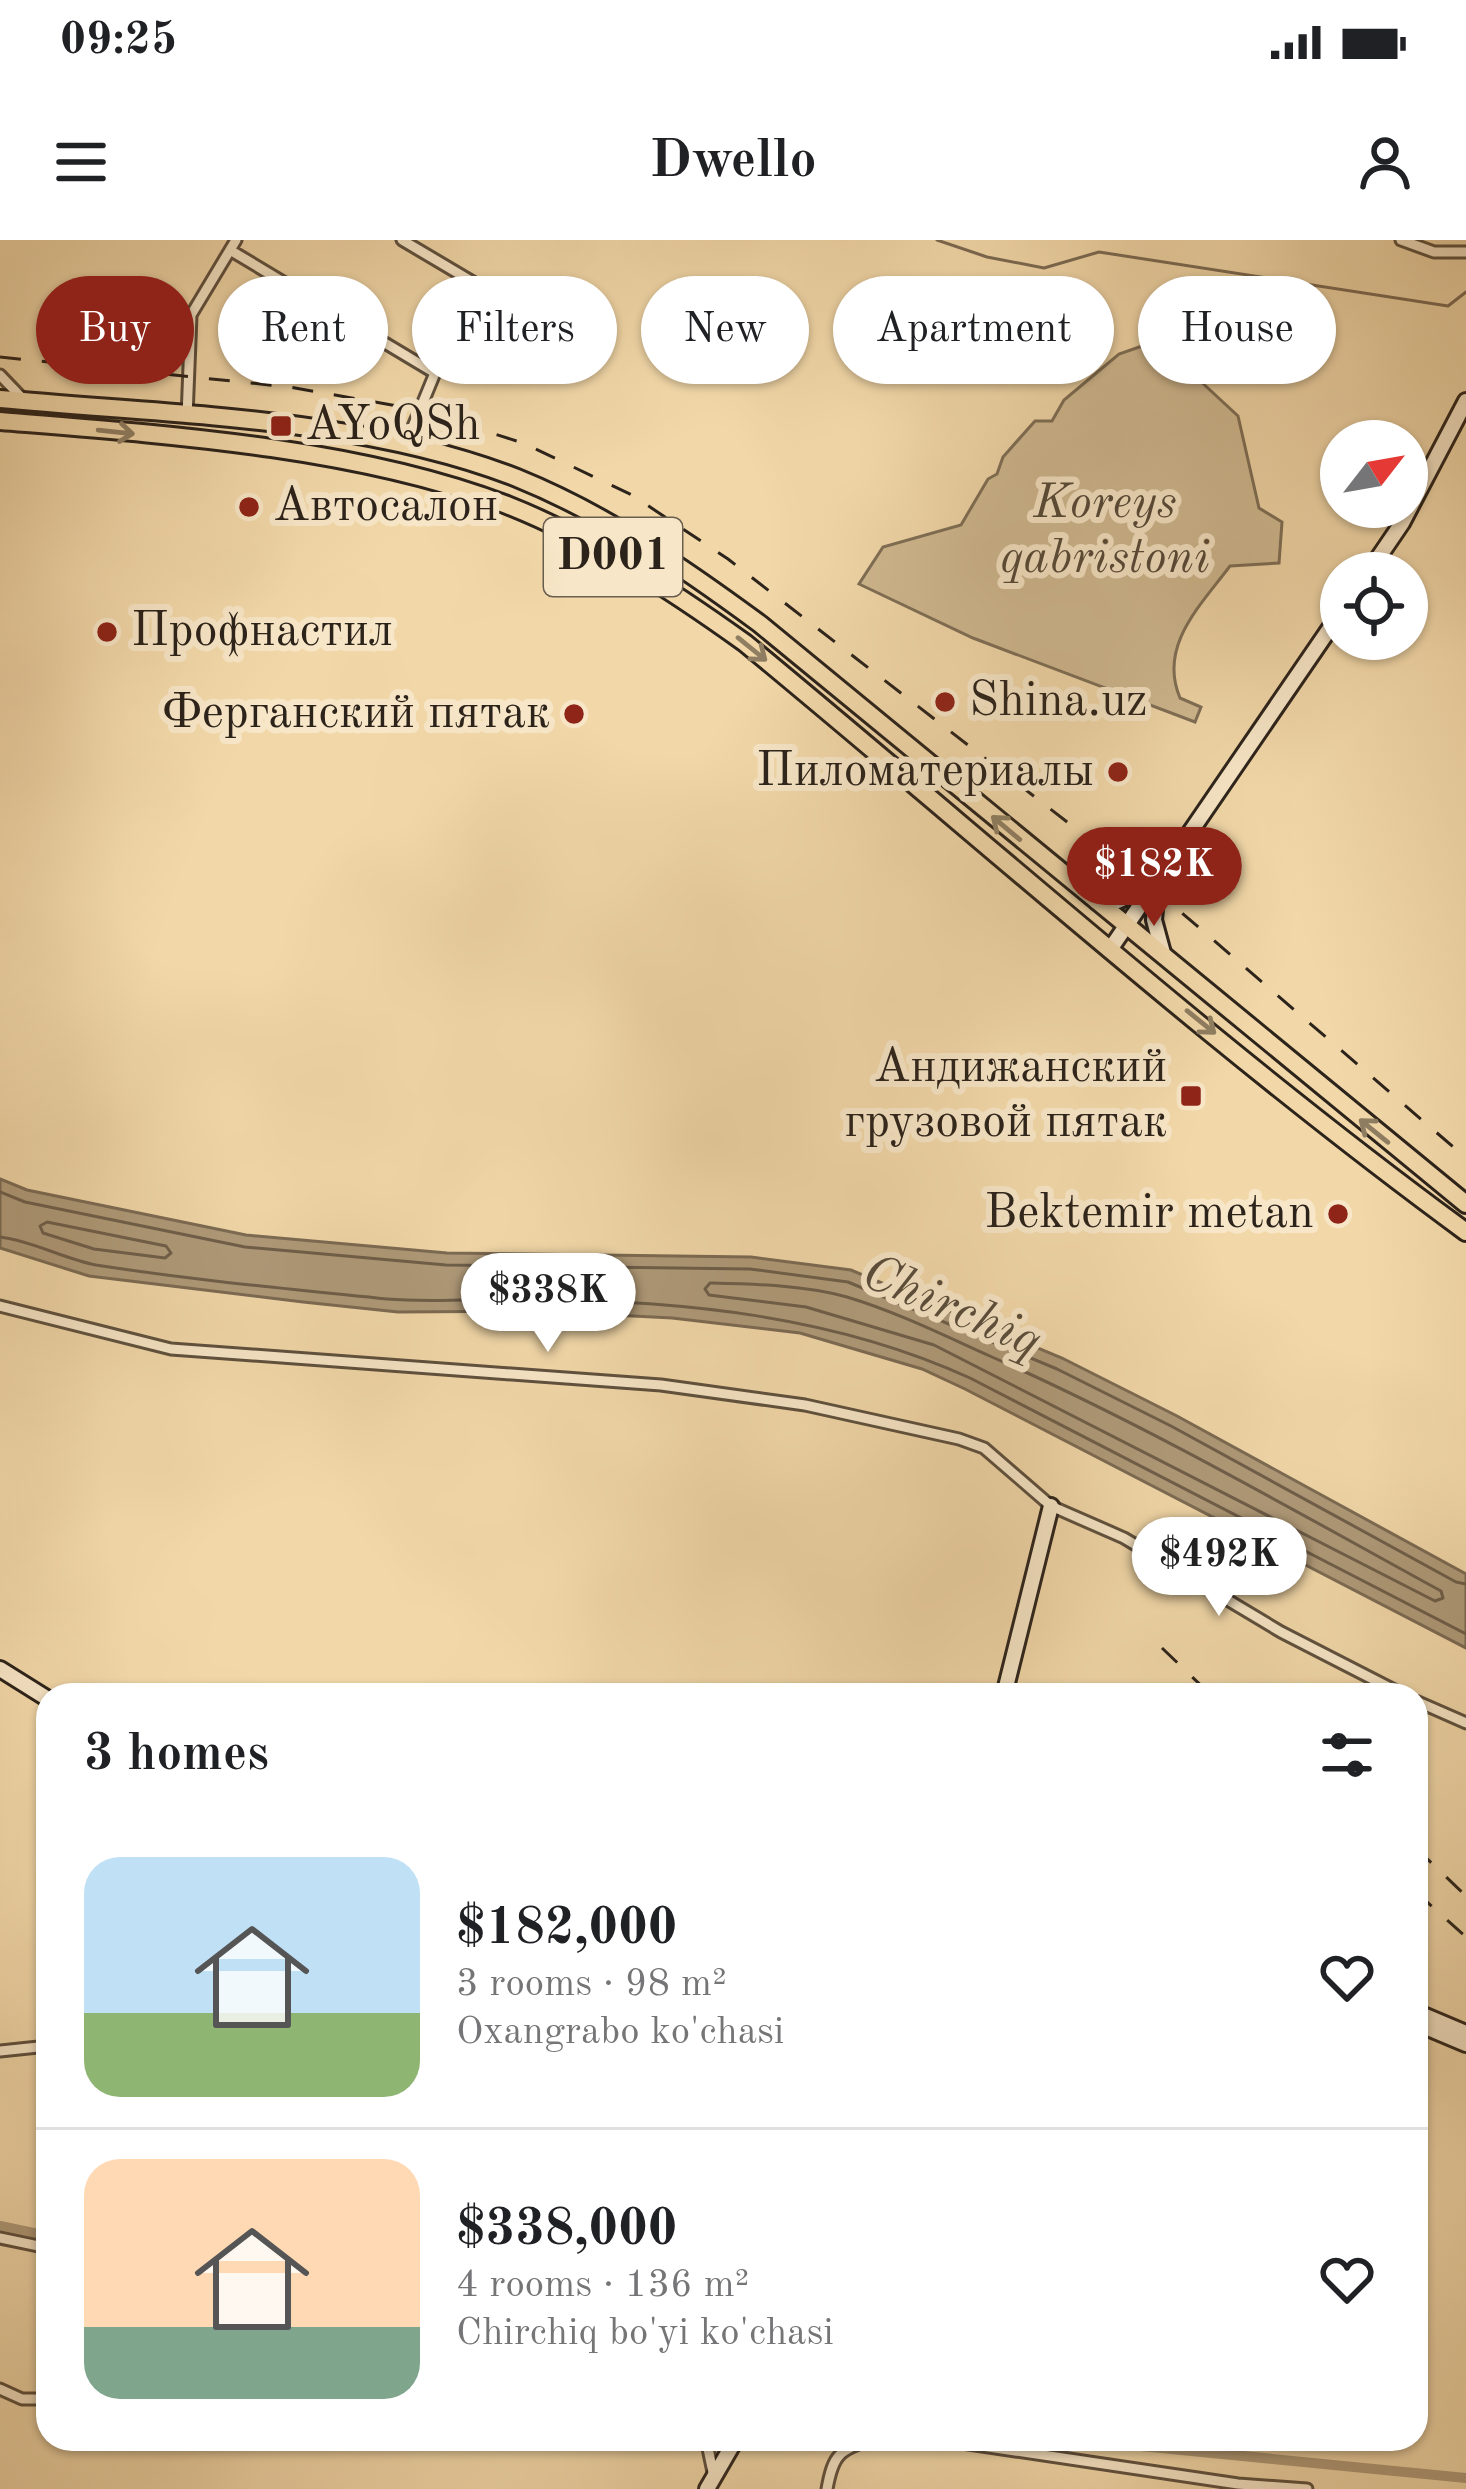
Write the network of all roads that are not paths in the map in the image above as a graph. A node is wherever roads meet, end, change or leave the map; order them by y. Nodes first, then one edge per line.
1 (402, 240) edge
2 (1402, 240) edge
3 (233, 245) edge
4 (1466, 252) edge
5 (463, 276) edge
6 (0, 375) edge
7 (0, 399) edge
8 (1466, 400) edge
9 (27, 402) junction
10 (187, 416) junction
11 (0, 421) edge
12 (399, 445) junction
13 (390, 470) junction
14 (1382, 552) edge
15 (705, 584) junction
16 (692, 604) junction
17 (1320, 644) edge
18 (1157, 882) junction
19 (1096, 902) junction
20 (1126, 926) junction
21 (1111, 948) junction
22 (1166, 958) junction
23 (1466, 1204) edge
24 (1466, 1232) edge
25 (0, 1306) edge
26 (1051, 1506) junction
27 (0, 1669) edge
28 (0, 1680) edge
29 (1007, 1683) edge
30 (1381, 1683) edge
31 (36, 1692) edge
32 (36, 1702) edge
33 (1428, 1707) edge
34 (1466, 1724) edge
35 (1428, 2017) edge
36 (1428, 2028) edge
37 (1466, 2032) edge
38 (1466, 2044) edge
39 (36, 2047) edge
40 (0, 2051) edge
41 (0, 2238) edge
42 (36, 2246) edge
43 (0, 2389) edge
44 (36, 2399) edge
45 (707, 2451) edge
46 (729, 2451) edge
47 (843, 2451) edge
48 (1016, 2451) edge
49 (711, 2483) edge
50 (827, 2489) edge
51 (1307, 2489) edge

1 - 5 street
2 - 4 street
3 - 10 street
3 - 12 street
6 - 9 street
7 - 9 highway, D001
8 - 14 main road
9 - 10 highway, D001
10 - 12 highway, D001
11 -> 13 highway, D001
12 - 13 highway
12 - 15 highway, D001
13 - 16 highway, D001
15 - 16 highway
19 -> 15 highway, D001
16 -> 21 highway, D001
17 - 18 main road
18 - 19 main road
18 - 20 main road
18 - 22 main road
19 - 20 highway, D001
20 - 21 main road
20 - 22 highway, D001
21 -> 24 highway, D001
23 -> 22 highway, D001
25 - 26 street
26 - 29 main road
26 - 30 street
27 - 31 main road
28 - 32 main road
33 - 34 street
35 - 37 main road
36 - 38 main road
39 - 40 street
41 - 42 street
43 - 44 street
45 - 49 street
46 - 49 main road
47 - 50 street
48 - 51 street

